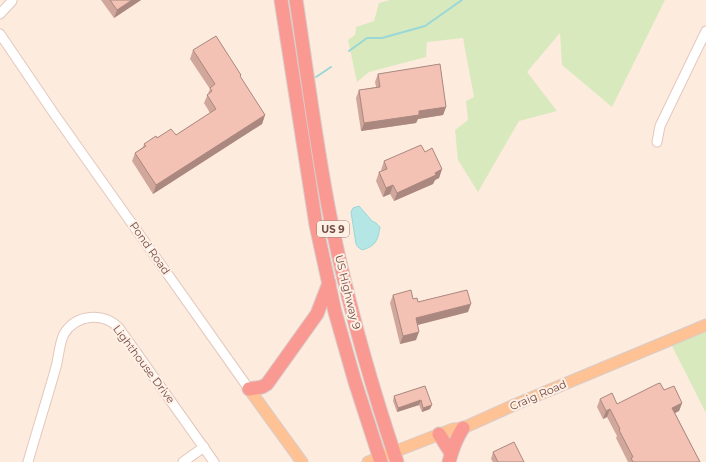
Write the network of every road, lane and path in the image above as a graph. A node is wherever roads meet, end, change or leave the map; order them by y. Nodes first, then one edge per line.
1 (281, 0) edge
2 (296, 0) edge
3 (12, 1) edge
4 (0, 7) edge
5 (0, 14) edge
6 (706, 32) edge
7 (0, 34) edge
8 (658, 142) dead end
9 (329, 283) junction
10 (706, 325) edge
11 (249, 389) junction
12 (463, 428) junction
13 (439, 434) junction
14 (204, 447) junction
15 (396, 457) edge
16 (450, 457) edge
17 (376, 460) edge
18 (28, 462) edge
19 (183, 462) edge
20 (214, 462) edge
21 (302, 462) edge

1 - 9 highway, US Highway 9 / US 9
2 - 15 highway, US Highway 9 / US 9
3 - 4 street
3 - 5 street
6 - 8 street
7 - 11 street, Pond Road
9 - 11 highway
9 - 17 highway, US Highway 9 / US 9
10 - 12 main road, Craig Road
11 - 21 main road, Pond Road
12 - 13 main road, Craig Road
12 - 16 highway
13 - 15 main road, Craig Road
13 - 16 highway
14 - 18 street, Lighthouse Drive
14 - 19 street
14 - 20 street, Lighthouse Drive
15 - 17 main road, Craig Road

